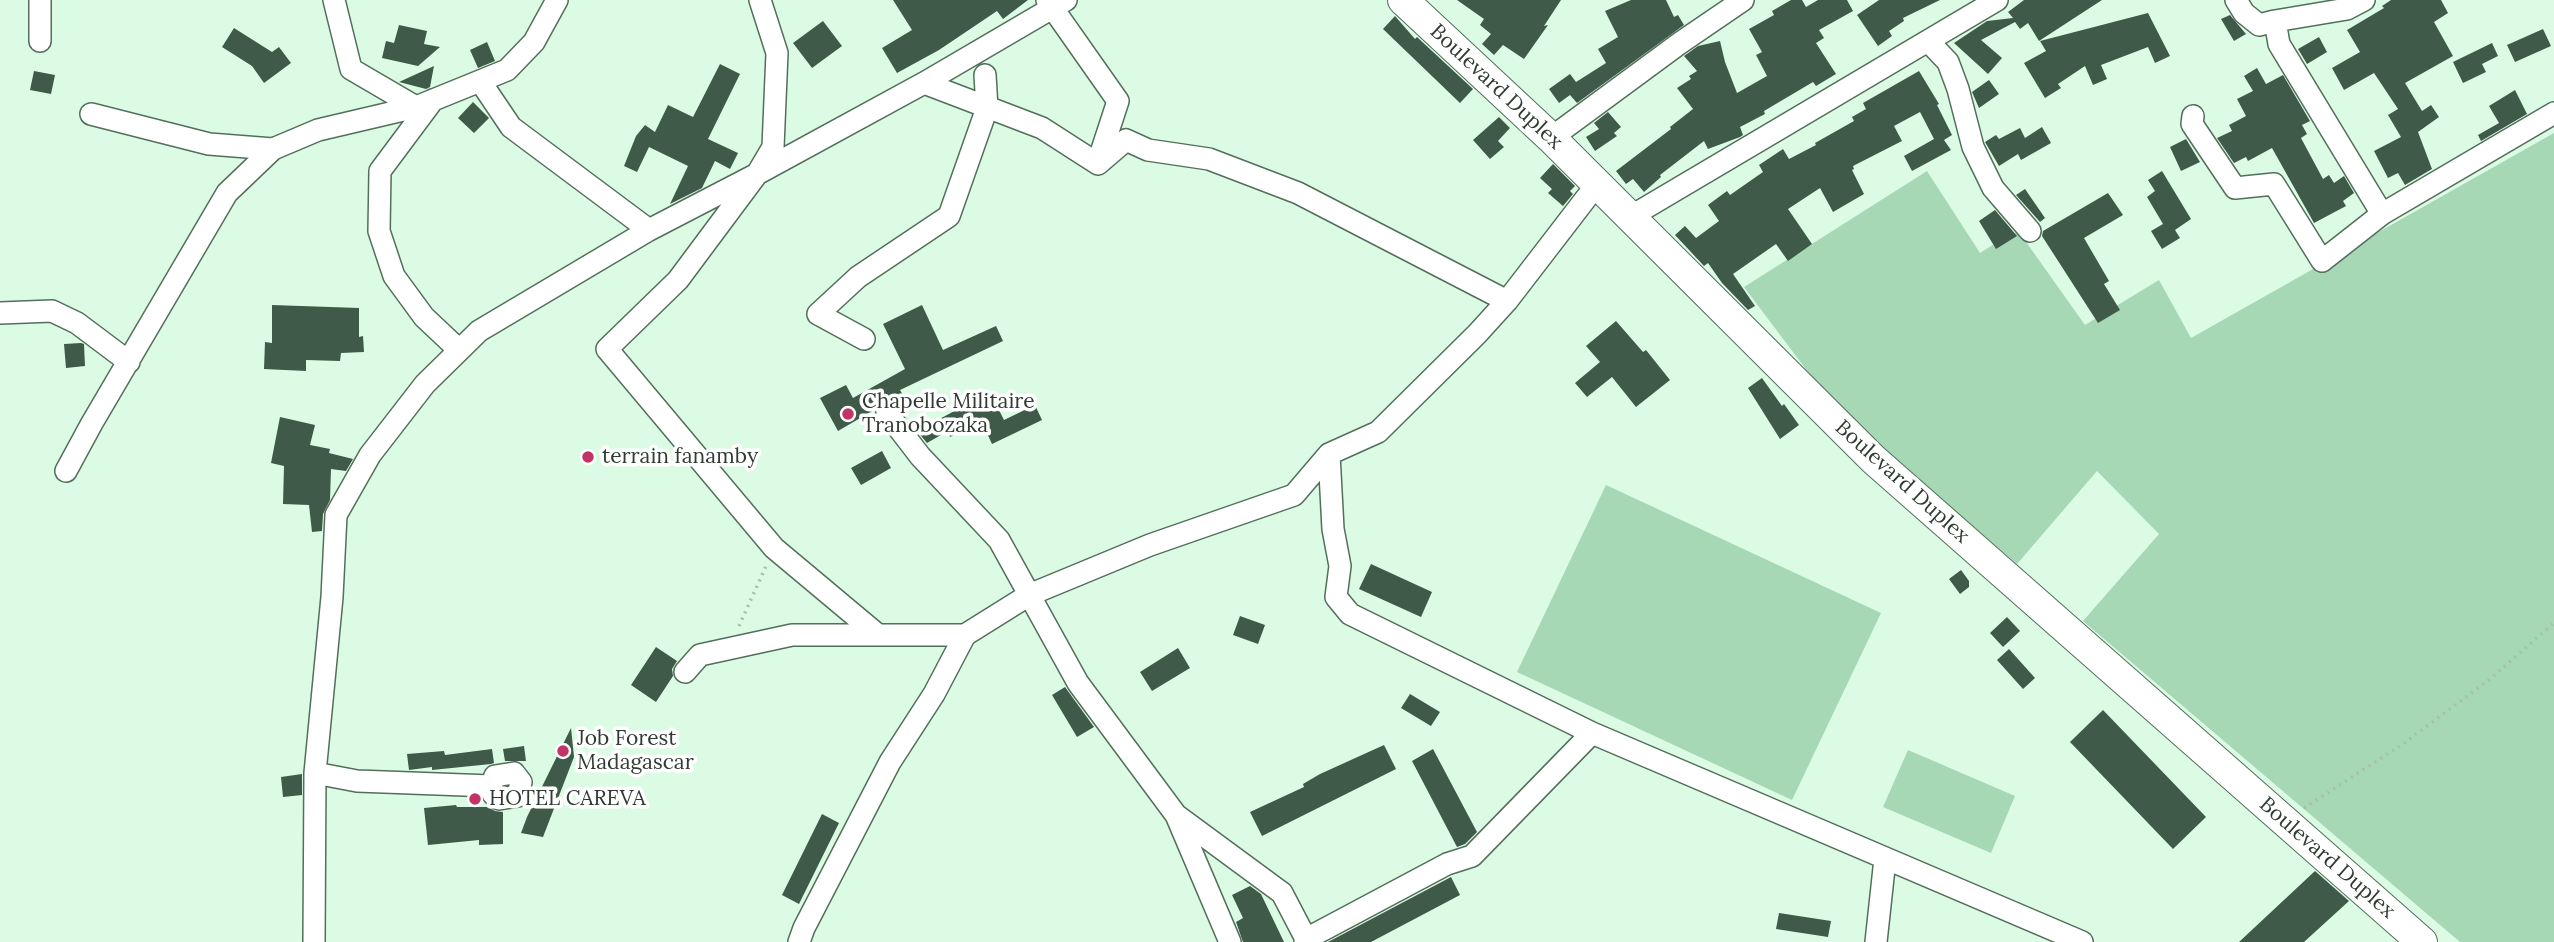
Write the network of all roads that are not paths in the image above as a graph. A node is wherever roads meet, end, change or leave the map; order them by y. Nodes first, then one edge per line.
1 (40, 0) edge
2 (334, 0) edge
3 (557, 0) edge
4 (760, 0) edge
5 (1403, 0) edge
6 (1743, 0) edge
7 (1997, 0) edge
8 (2236, 0) edge
9 (2364, 0) edge
10 (1055, 3) edge
11 (2275, 21) junction
12 (40, 41) dead end
13 (1929, 42) junction
14 (985, 75) dead end
15 (480, 81) junction
16 (924, 83) junction
17 (425, 104) junction
18 (987, 108) junction
19 (2554, 113) edge
20 (91, 114) dead end
21 (2193, 116) dead end
22 (1551, 138) junction
23 (274, 149) junction
24 (1098, 164) junction
25 (757, 174) junction
26 (1597, 184) junction
27 (2382, 214) junction
28 (1630, 217) junction
29 (649, 230) junction
30 (2030, 231) dead end
31 (1507, 301) junction
32 (0, 313) edge
33 (864, 339) dead end
34 (458, 349) junction
35 (129, 362) junction
36 (887, 413) dead end
37 (1329, 454) junction
38 (66, 471) dead end
39 (1029, 595) junction
40 (878, 635) junction
41 (965, 635) junction
42 (685, 672) dead end
43 (1592, 733) junction
44 (315, 773) junction
45 (491, 786) dead end
46 (1176, 815) junction
47 (1885, 859) junction
48 (1305, 941) edge
49 (314, 942) edge
50 (799, 942) edge
51 (1230, 942) edge
52 (1876, 942) edge
53 (2082, 942) edge
54 (2422, 942) edge

1 - 12 street
2 - 17 street
3 - 15 street
4 - 25 street
5 - 22 main road, Boulevard Duplex
6 - 22 street
7 - 13 street
8 - 11 street
9 - 11 street
10 - 16 street
10 - 24 street
11 - 27 street
13 - 28 street
13 - 30 street
14 - 18 street
15 - 17 street
15 - 29 street
16 - 18 street
16 - 25 street
17 - 23 street
17 - 34 street
18 - 24 street
18 - 33 street
19 - 27 street
20 - 23 street
21 - 27 street
22 - 26 main road, Boulevard Duplex
23 - 35 street
24 - 31 street
25 - 29 street
25 - 40 street
26 - 28 main road, Boulevard Duplex
26 - 31 street
28 - 54 main road, Boulevard Duplex
29 - 34 street
31 - 37 street
32 - 35 street
34 - 44 street
35 - 38 street
36 - 39 street
37 - 39 street
37 - 43 street
39 - 41 street
39 - 46 street
40 - 41 street
40 - 42 street
41 - 50 street
43 - 47 street
43 - 48 street
44 - 45 street
44 - 49 street
46 - 48 street
46 - 51 street
47 - 52 street
47 - 53 street

